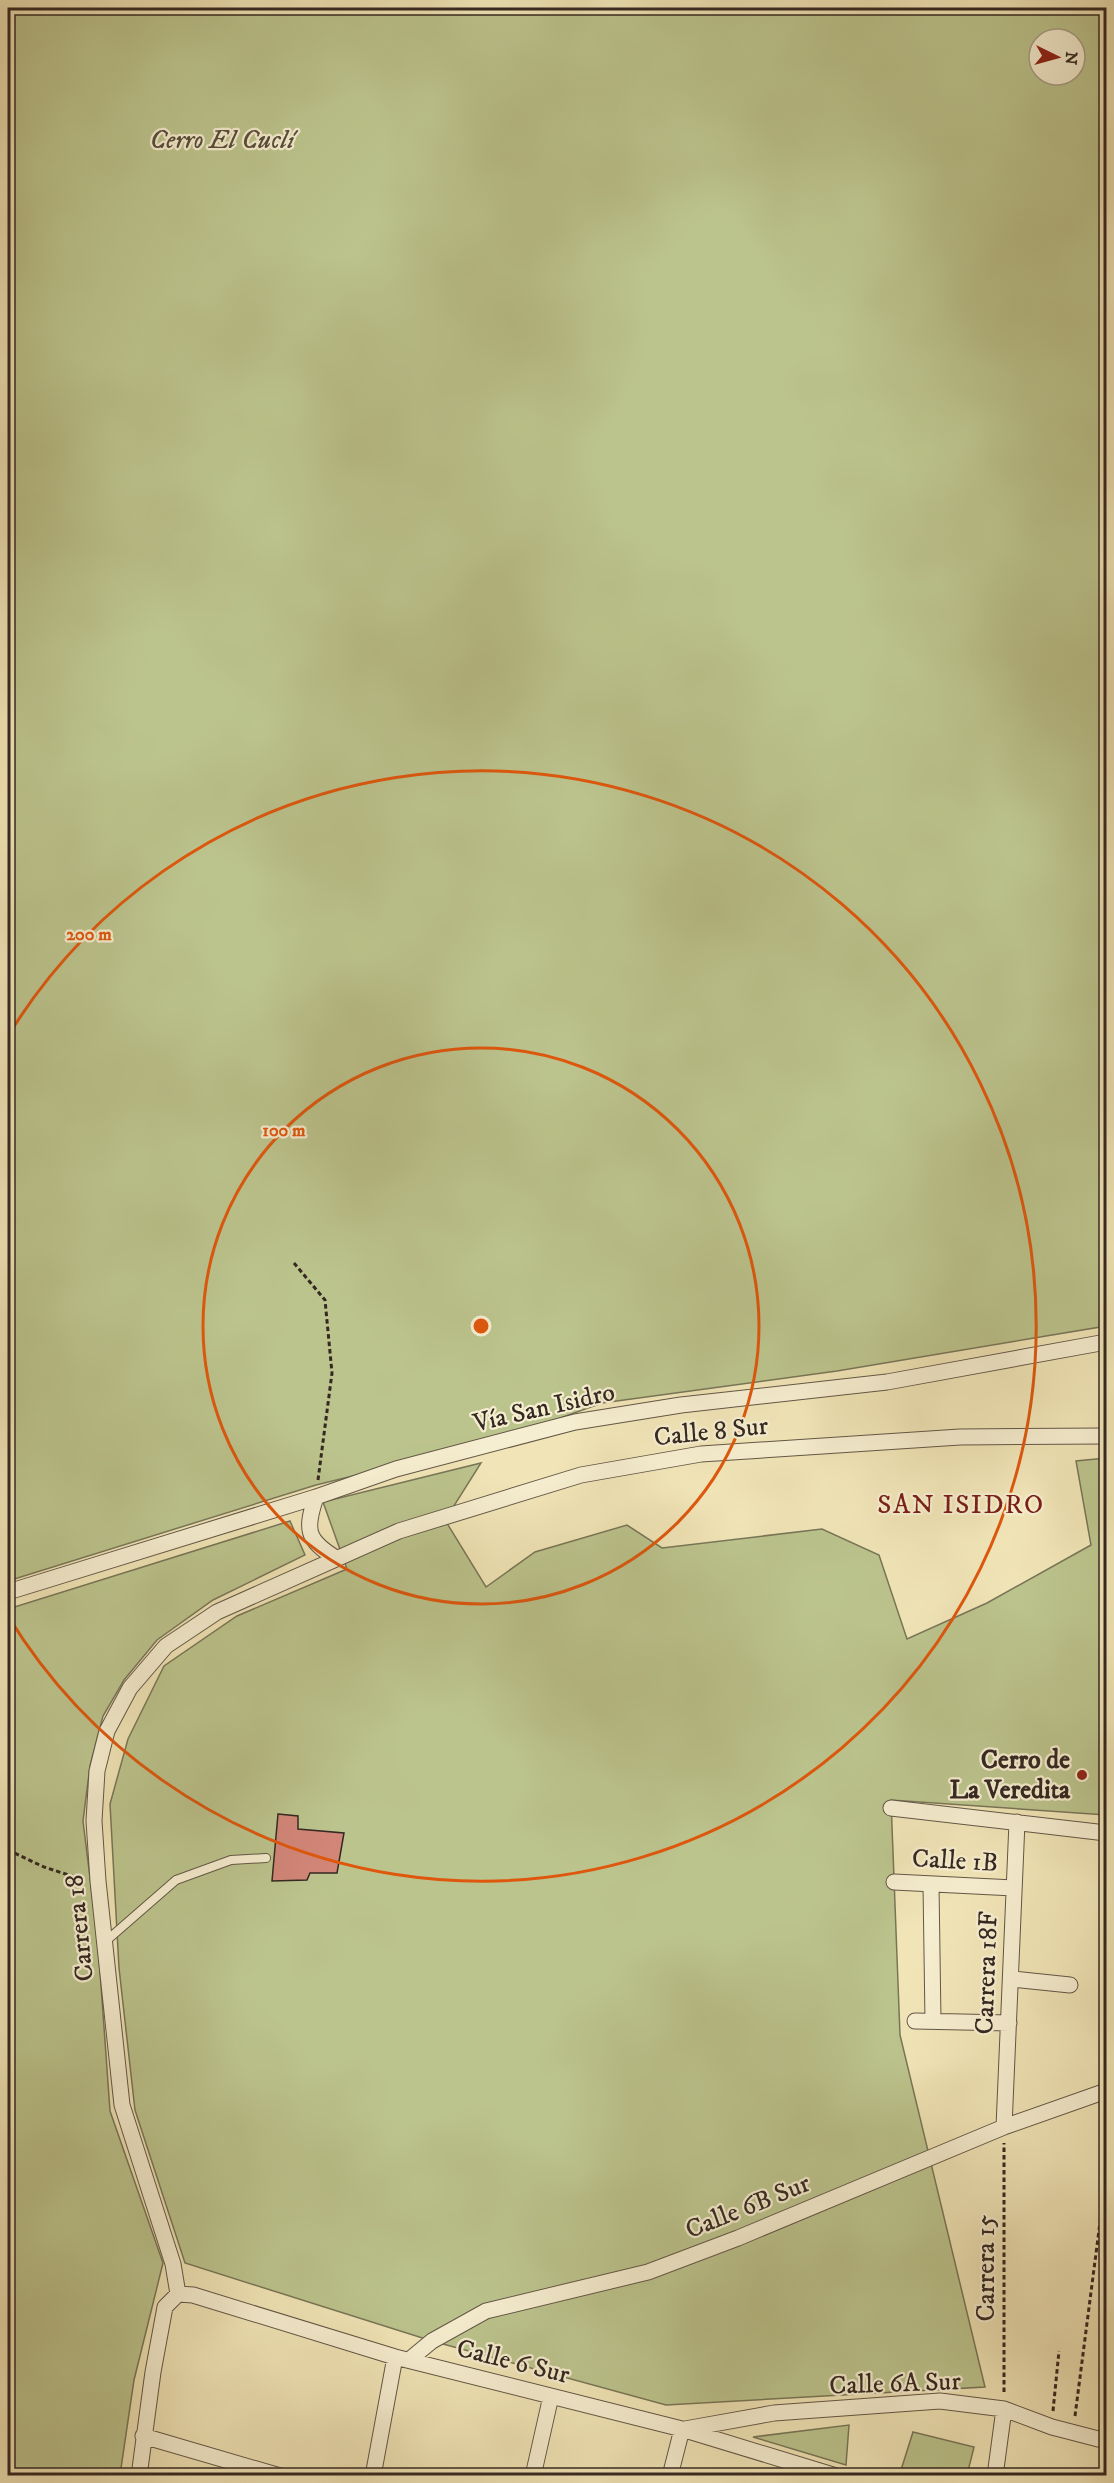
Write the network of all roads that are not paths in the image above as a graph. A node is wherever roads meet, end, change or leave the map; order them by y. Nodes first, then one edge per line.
1 (1107, 1342) edge
2 (1107, 1436) edge
3 (316, 1497) junction
4 (336, 1558) junction
5 (8, 1592) edge
6 (891, 1808) dead end
7 (1017, 1822) junction
8 (1107, 1833) edge
9 (266, 1858) dead end
10 (894, 1882) dead end
11 (931, 1885) junction
12 (1014, 1888) junction
13 (106, 1941) junction
14 (1012, 1979) junction
15 (1070, 1985) dead end
16 (915, 2020) dead end
17 (933, 2021) junction
18 (1010, 2023) junction
19 (1107, 2091) edge
20 (1004, 2127) junction
21 (178, 2294) junction
22 (402, 2359) junction
23 (551, 2396) junction
24 (1004, 2409) junction
25 (682, 2429) junction
26 (144, 2436) junction
27 (1107, 2441) edge
28 (813, 2473) edge
29 (139, 2475) edge
30 (280, 2475) edge
31 (373, 2475) edge
32 (533, 2475) edge
33 (670, 2475) edge
34 (836, 2475) edge
35 (995, 2475) edge

1 - 3 street, Vía San Isidro
2 - 4 street, Calle 8 Sur
3 - 4 street
3 - 5 street, Vía San Isidro
4 - 13 street, Carrera 18
6 - 7 street
7 - 8 street
7 - 12 street, Carrera 18F
9 - 13 lane
10 - 11 street, Calle 1B
11 - 12 street, Calle 1B
11 - 17 street
12 - 14 street, Carrera 18F
13 - 21 street, Carrera 18
14 - 15 street
14 - 18 street, Carrera 18F
16 - 17 street
17 - 18 street
18 - 20 street, Carrera 18F
19 - 20 street, Calle 6B Sur
20 - 22 street, Calle 6B Sur
21 - 22 street, Calle 6 Sur
21 - 26 street
22 - 23 street, Calle 6 Sur
22 - 31 street
23 - 25 street, Calle 6 Sur
23 - 32 street
24 - 25 street, Calle 6A Sur
24 - 27 street, Calle 6A Sur
24 - 35 street
25 - 28 street, Calle 6 Sur
25 - 33 street
26 - 29 street
26 - 30 street
28 - 34 street, Calle 6 Sur

